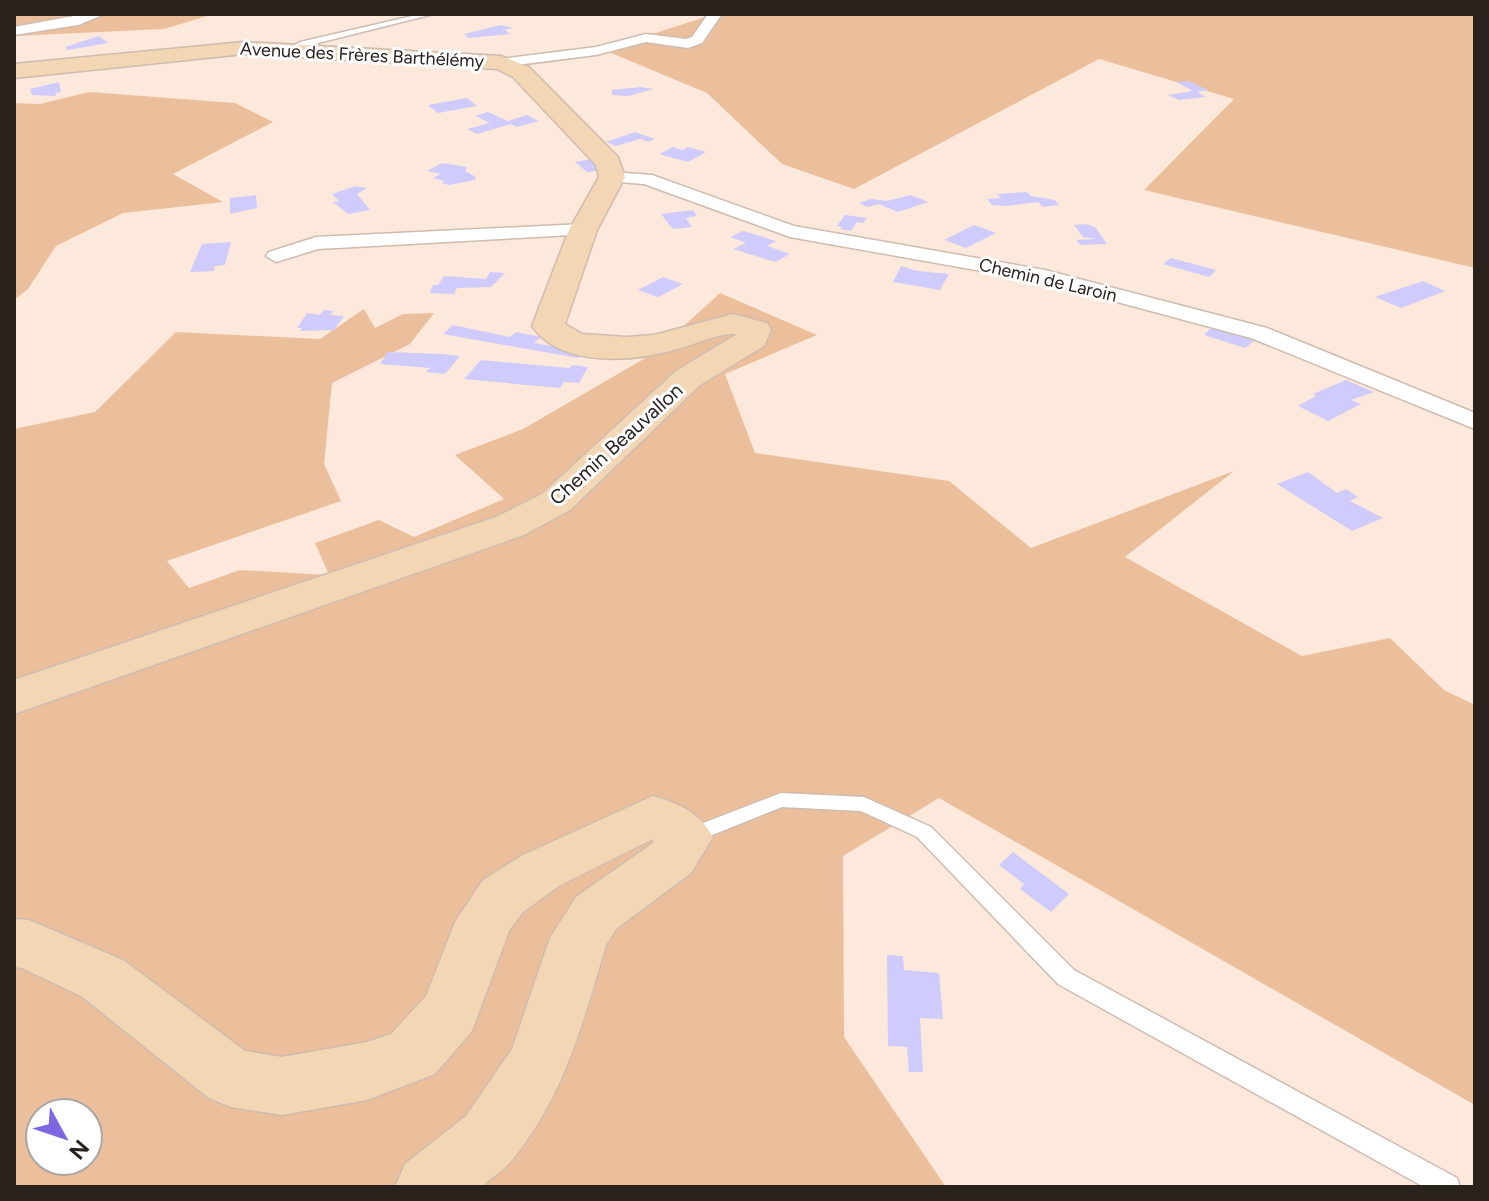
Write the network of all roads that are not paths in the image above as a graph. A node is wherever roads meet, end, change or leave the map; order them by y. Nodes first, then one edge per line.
1 (98, 14) edge
2 (430, 14) edge
3 (715, 14) edge
4 (14, 31) edge
5 (290, 50) junction
6 (501, 63) junction
7 (14, 71) edge
8 (612, 177) junction
9 (583, 230) junction
10 (276, 256) dead end
11 (1475, 422) edge
12 (14, 698) edge
13 (686, 837) junction
14 (14, 943) edge
15 (429, 1187) edge
16 (1448, 1187) edge

1 - 4 street
2 - 5 lane
3 - 6 street
5 - 6 street, Avenue des Frères Barthélémy
5 - 7 street, Avenue des Frères Barthélémy
6 - 8 street, Avenue des Frères Barthélémy
8 - 9 street, Chemin Beauvallon
8 - 11 street, Chemin de Laroin
9 - 10 street
9 - 12 street, Chemin Beauvallon
13 - 14 street
13 - 15 street
13 - 16 lane

